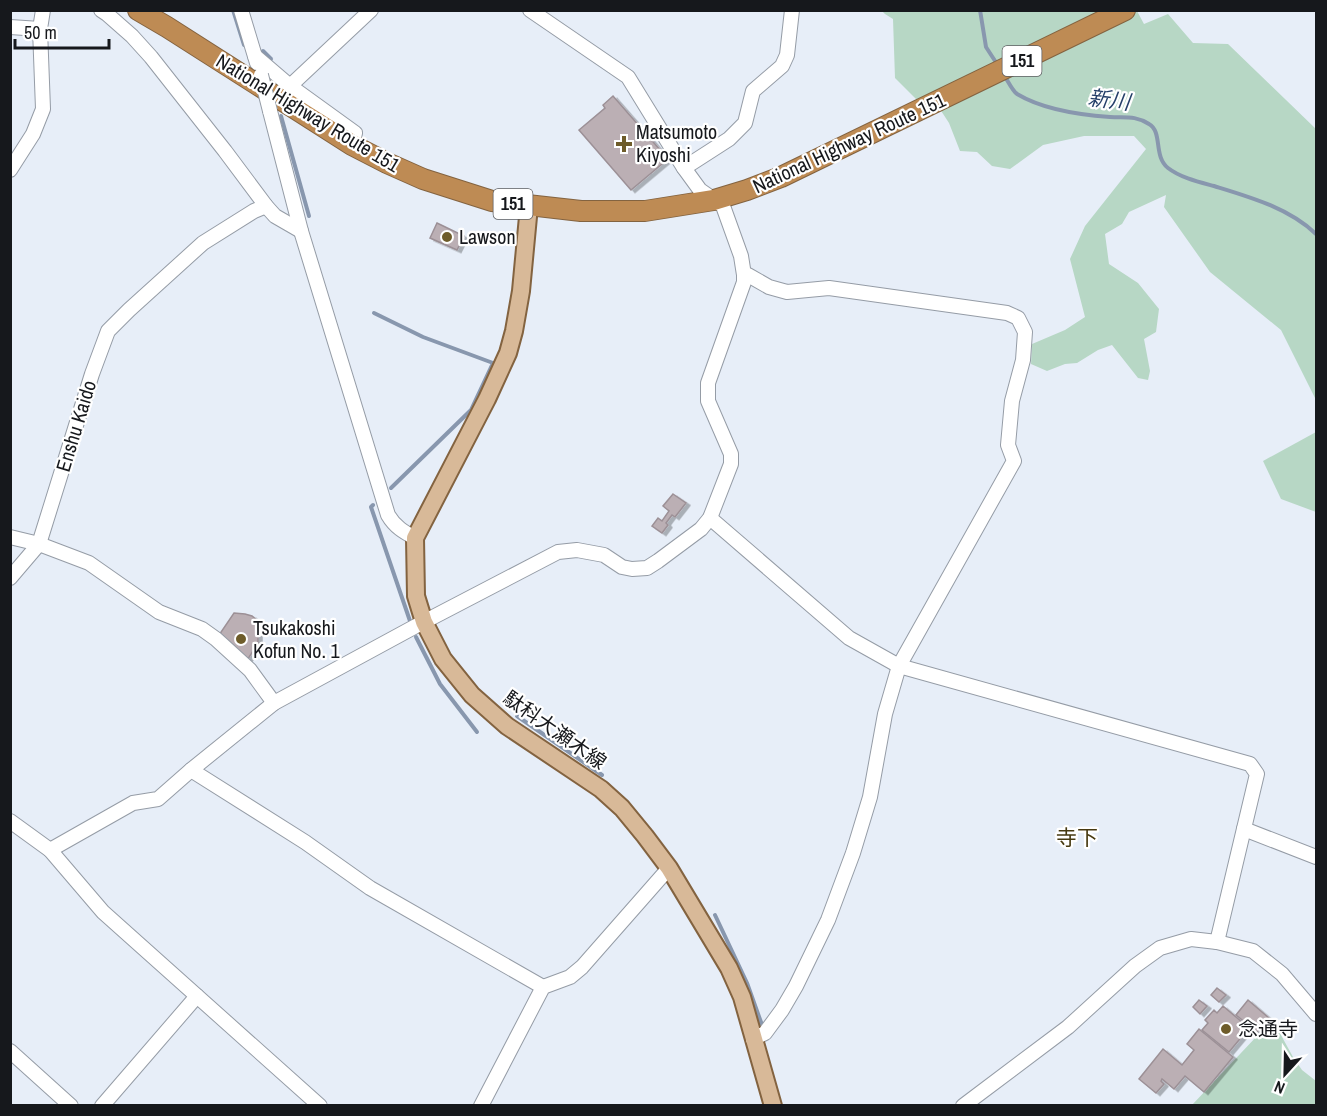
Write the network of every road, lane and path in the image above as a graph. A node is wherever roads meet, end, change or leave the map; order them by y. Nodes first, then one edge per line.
1 (43, 10) edge
2 (101, 10) edge
3 (138, 10) edge
4 (241, 10) edge
5 (372, 10) edge
6 (530, 10) edge
7 (792, 10) edge
8 (1125, 10) edge
9 (10, 27) edge
10 (40, 28) junction
11 (255, 56) junction
12 (290, 86) junction
13 (352, 145) junction
14 (684, 168) junction
15 (10, 170) edge
16 (714, 200) junction
17 (266, 206) junction
18 (529, 206) junction
19 (301, 231) junction
20 (744, 275) junction
21 (710, 518) junction
22 (10, 537) edge
23 (415, 538) junction
24 (39, 544) junction
25 (10, 578) edge
26 (424, 622) junction
27 (899, 666) junction
28 (274, 703) junction
29 (191, 770) junction
30 (10, 821) edge
31 (1244, 829) junction
32 (50, 850) junction
33 (1317, 857) edge
34 (669, 868) junction
35 (1217, 942) junction
36 (543, 987) junction
37 (197, 996) junction
38 (1317, 1014) edge
39 (753, 1039) junction
40 (10, 1051) edge
41 (71, 1106) edge
42 (102, 1106) edge
43 (320, 1106) edge
44 (482, 1106) edge
45 (773, 1106) edge
46 (963, 1106) edge

1 - 10 street
2 - 17 street
3 - 13 highway, National Highway Route 151 / 151
4 - 11 street
5 - 12 street
6 - 14 street
7 - 14 street
8 - 16 highway, National Highway Route 151 / 151
9 - 10 street
10 - 15 street
11 - 12 street
11 - 19 street, bridge
12 - 13 street
13 - 18 highway, National Highway Route 151 / 151
14 - 16 street
16 - 18 highway, National Highway Route 151 / 151
16 - 20 street
17 - 19 street
17 - 24 street, Enshu Kaido
18 - 23 main road, 駄科大瀬木線
19 - 23 street
20 - 21 street
20 - 27 street
21 - 26 street
21 - 27 street
22 - 24 street
23 - 26 main road, 駄科大瀬木線
24 - 25 street, Enshu Kaido
24 - 28 street
26 - 28 street
26 - 34 main road, 駄科大瀬木線
27 - 31 street
27 - 39 street
28 - 29 street
29 - 32 street
29 - 36 street
30 - 32 street
31 - 33 street
31 - 35 street
32 - 37 street
34 - 36 street
34 - 39 main road, 駄科大瀬木線
35 - 38 street
35 - 46 street
36 - 44 street
37 - 42 street
37 - 43 street
39 - 45 main road, 駄科大瀬木線
40 - 41 street

